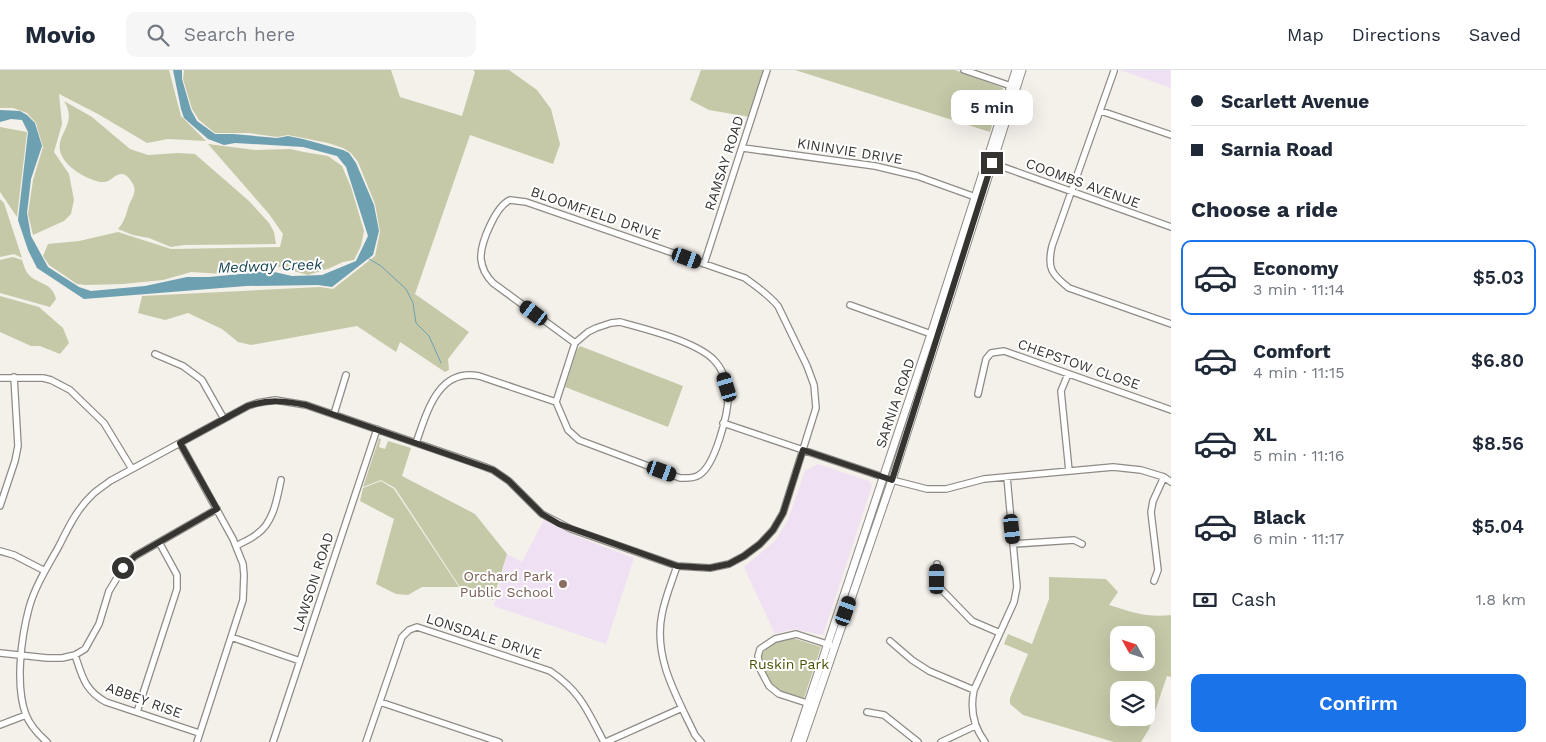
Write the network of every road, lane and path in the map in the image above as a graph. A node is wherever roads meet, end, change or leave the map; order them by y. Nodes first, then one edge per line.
1 (767, 70) edge
2 (964, 70) edge
3 (1016, 70) edge
4 (1022, 70) edge
5 (1114, 71) edge
6 (1013, 87) junction
7 (1101, 111) junction
8 (1171, 135) edge
9 (743, 148) junction
10 (989, 162) junction
11 (1071, 192) junction
12 (977, 198) junction
13 (1171, 227) edge
14 (704, 264) junction
15 (850, 306) dead end
16 (1171, 324) edge
17 (934, 335) junction
18 (575, 344) junction
19 (155, 354) dead end
20 (1068, 374) junction
21 (346, 375) dead end
22 (14, 377) junction
23 (0, 378) edge
24 (978, 394) dead end
25 (556, 402) junction
26 (1171, 410) edge
27 (334, 414) junction
28 (224, 418) junction
29 (723, 423) junction
30 (378, 430) junction
31 (180, 443) junction
32 (416, 443) junction
33 (803, 450) junction
34 (132, 469) junction
35 (1069, 471) junction
36 (883, 477) junction
37 (1007, 477) junction
38 (1164, 477) junction
39 (281, 480) dead end
40 (892, 480) junction
41 (1171, 482) edge
42 (0, 506) edge
43 (217, 509) junction
44 (159, 542) junction
45 (1014, 544) junction
46 (1082, 544) dead end
47 (236, 546) junction
48 (0, 551) edge
49 (937, 564) dead end
50 (677, 566) junction
51 (45, 571) junction
52 (1154, 581) dead end
53 (1000, 633) junction
54 (231, 637) junction
55 (890, 641) dead end
56 (831, 645) junction
57 (0, 652) edge
58 (22, 655) junction
59 (75, 655) junction
60 (300, 661) junction
61 (974, 690) junction
62 (380, 702) junction
63 (811, 705) junction
64 (682, 708) junction
65 (137, 712) junction
66 (867, 712) dead end
67 (26, 715) junction
68 (0, 725) edge
69 (975, 726) junction
70 (199, 733) junction
71 (47, 742) edge
72 (196, 742) edge
73 (273, 742) edge
74 (366, 742) edge
75 (499, 742) edge
76 (605, 742) edge
77 (702, 742) edge
78 (795, 742) edge
79 (802, 742) edge
80 (918, 742) edge
81 (941, 742) edge
82 (985, 742) edge

1 - 9 street, RAMSAY ROAD
2 - 6 street
3 - 6 main road, SARNIA ROAD
4 - 6 main road, SARNIA ROAD
5 - 7 street
6 - 10 main road, SARNIA ROAD
7 - 8 street
7 - 11 street
9 - 12 street, KININVIE DRIVE
9 - 14 street, RAMSAY ROAD
10 - 11 street, COOMBS AVENUE
10 - 12 main road, SARNIA ROAD
11 - 13 street, COOMBS AVENUE
11 - 16 street
12 - 17 main road, SARNIA ROAD
14 - 18 street, BLOOMFIELD DRIVE
14 - 33 street, BLOOMFIELD DRIVE
15 - 17 street
17 - 36 main road, SARNIA ROAD
17 - 40 main road, SARNIA ROAD
18 - 25 street
18 - 29 street
19 - 28 street
20 - 24 street, CHEPSTOW CLOSE
20 - 26 street, CHEPSTOW CLOSE
20 - 35 street
21 - 27 street
22 - 23 street
22 - 34 street
22 - 42 street
25 - 29 street
25 - 32 street
27 - 28 street, BLOOMFIELD DRIVE
27 - 30 street, BLOOMFIELD DRIVE
28 - 31 street, BLOOMFIELD DRIVE
29 - 33 street
30 - 32 street, BLOOMFIELD DRIVE
30 - 60 street, LAWSON ROAD
31 - 34 street, BLOOMFIELD DRIVE
31 - 43 street
32 - 50 street, BLOOMFIELD DRIVE
33 - 36 street
33 - 50 street, BLOOMFIELD DRIVE
34 - 51 street, BLOOMFIELD DRIVE
35 - 37 street
35 - 38 street
36 - 40 street
36 - 56 main road, SARNIA ROAD
37 - 40 street
37 - 45 street
38 - 41 street
38 - 52 street
39 - 47 street
40 - 56 main road, SARNIA ROAD
43 - 44 street
43 - 47 street
44 - 59 street
44 - 65 street
45 - 46 street
45 - 53 street
47 - 54 street
48 - 51 street
49 - 53 street
50 - 64 street
51 - 58 street, BLOOMFIELD DRIVE
53 - 61 street
54 - 60 street
54 - 70 street
55 - 61 street
56 - 63 main road, SARNIA ROAD
56 - 63 street
57 - 58 street
58 - 59 street
58 - 67 street, BLOOMFIELD DRIVE
59 - 65 street, ABBEY RISE
60 - 73 street, LAWSON ROAD
61 - 69 street
62 - 74 street, LONSDALE DRIVE
62 - 75 street
62 - 76 street, LONSDALE DRIVE
63 - 78 main road, SARNIA ROAD
63 - 79 main road, SARNIA ROAD
64 - 76 street
64 - 77 street
65 - 70 street, ABBEY RISE
66 - 80 street
67 - 68 street
67 - 71 street
69 - 81 street
69 - 82 street
70 - 72 street

